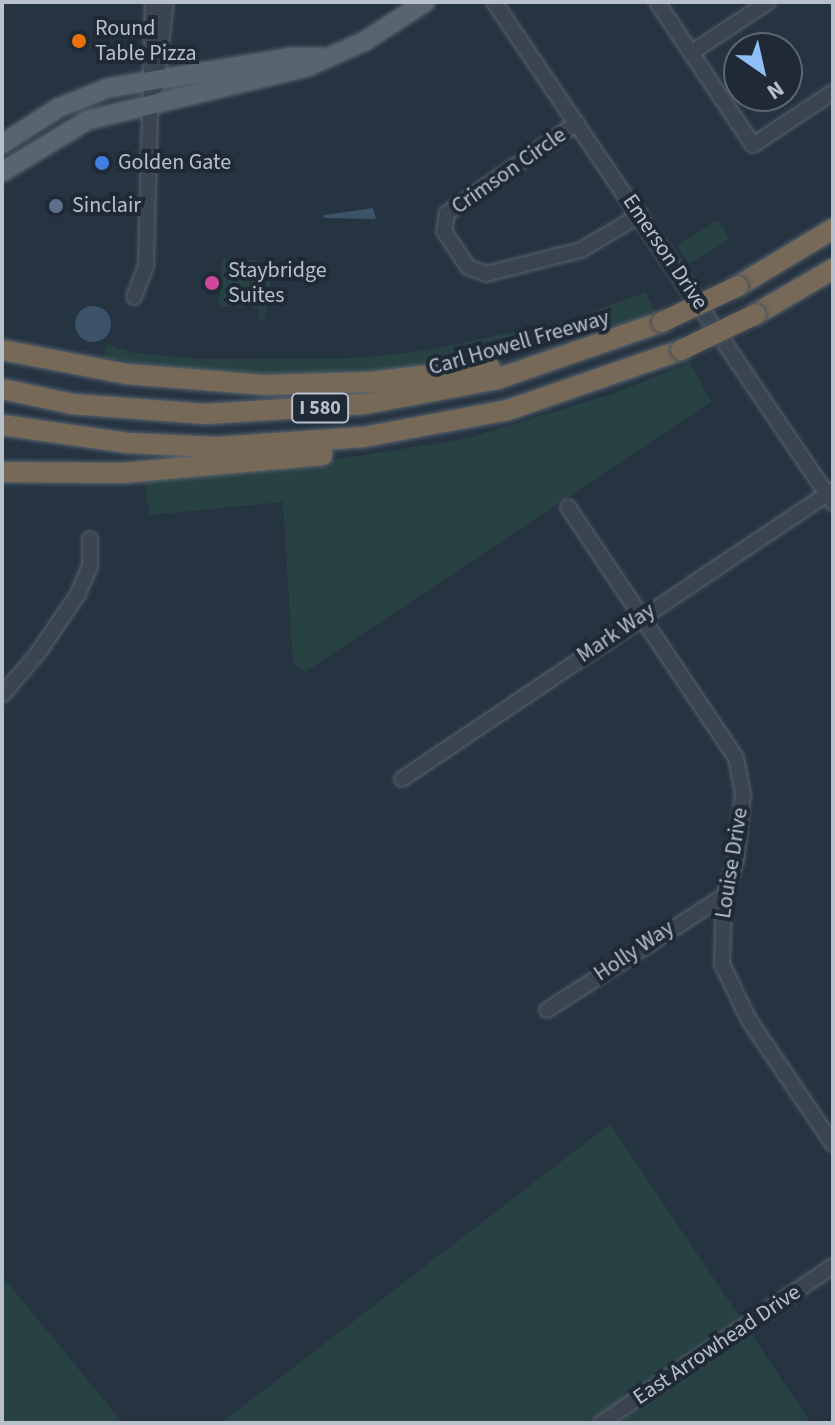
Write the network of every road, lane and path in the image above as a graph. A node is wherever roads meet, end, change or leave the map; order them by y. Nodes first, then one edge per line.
1 (153, 2) edge
2 (166, 2) edge
3 (410, 2) edge
4 (425, 2) edge
5 (494, 2) edge
6 (657, 2) edge
7 (768, 2) edge
8 (398, 20) junction
9 (691, 53) junction
10 (323, 58) junction
11 (154, 80) junction
12 (833, 92) edge
13 (149, 102) junction
14 (577, 123) junction
15 (11, 134) edge
16 (2, 144) edge
17 (2, 172) edge
18 (640, 215) junction
19 (833, 229) edge
20 (833, 269) edge
21 (134, 297) dead end
22 (630, 335) junction
23 (2, 350) edge
24 (2, 389) edge
25 (576, 390) junction
26 (2, 425) edge
27 (2, 472) edge
28 (831, 495) edge
29 (568, 507) dead end
30 (90, 539) dead end
31 (644, 614) junction
32 (2, 695) edge
33 (402, 779) dead end
34 (724, 896) junction
35 (547, 1010) dead end
36 (833, 1144) edge
37 (833, 1266) edge
38 (601, 1423) edge

1 - 11 street
2 - 11 street
3 - 8 main road
4 - 8 main road
5 - 14 street, Emerson Drive
6 - 9 street
7 - 9 street
8 - 10 main road
9 - 12 street
10 - 11 main road
10 - 13 main road
11 - 13 street
11 - 15 main road
13 - 17 main road
13 - 21 street
14 - 18 street, Emerson Drive
14 - 18 street, Crimson Circle
15 - 16 main road
18 - 28 street, Emerson Drive
19 - 22 highway, Carl Howell Freeway / I 580, bridge
20 - 25 highway, I 580, bridge
22 - 23 highway
22 - 24 highway, Carl Howell Freeway / I 580
25 - 26 highway, I 580
25 - 27 highway
28 - 31 street, Mark Way
29 - 31 street, Louise Drive
30 - 32 street
31 - 33 street, Mark Way
31 - 34 street, Louise Drive
34 - 35 street, Holly Way
34 - 36 street, Louise Drive
37 - 38 street, East Arrowhead Drive

